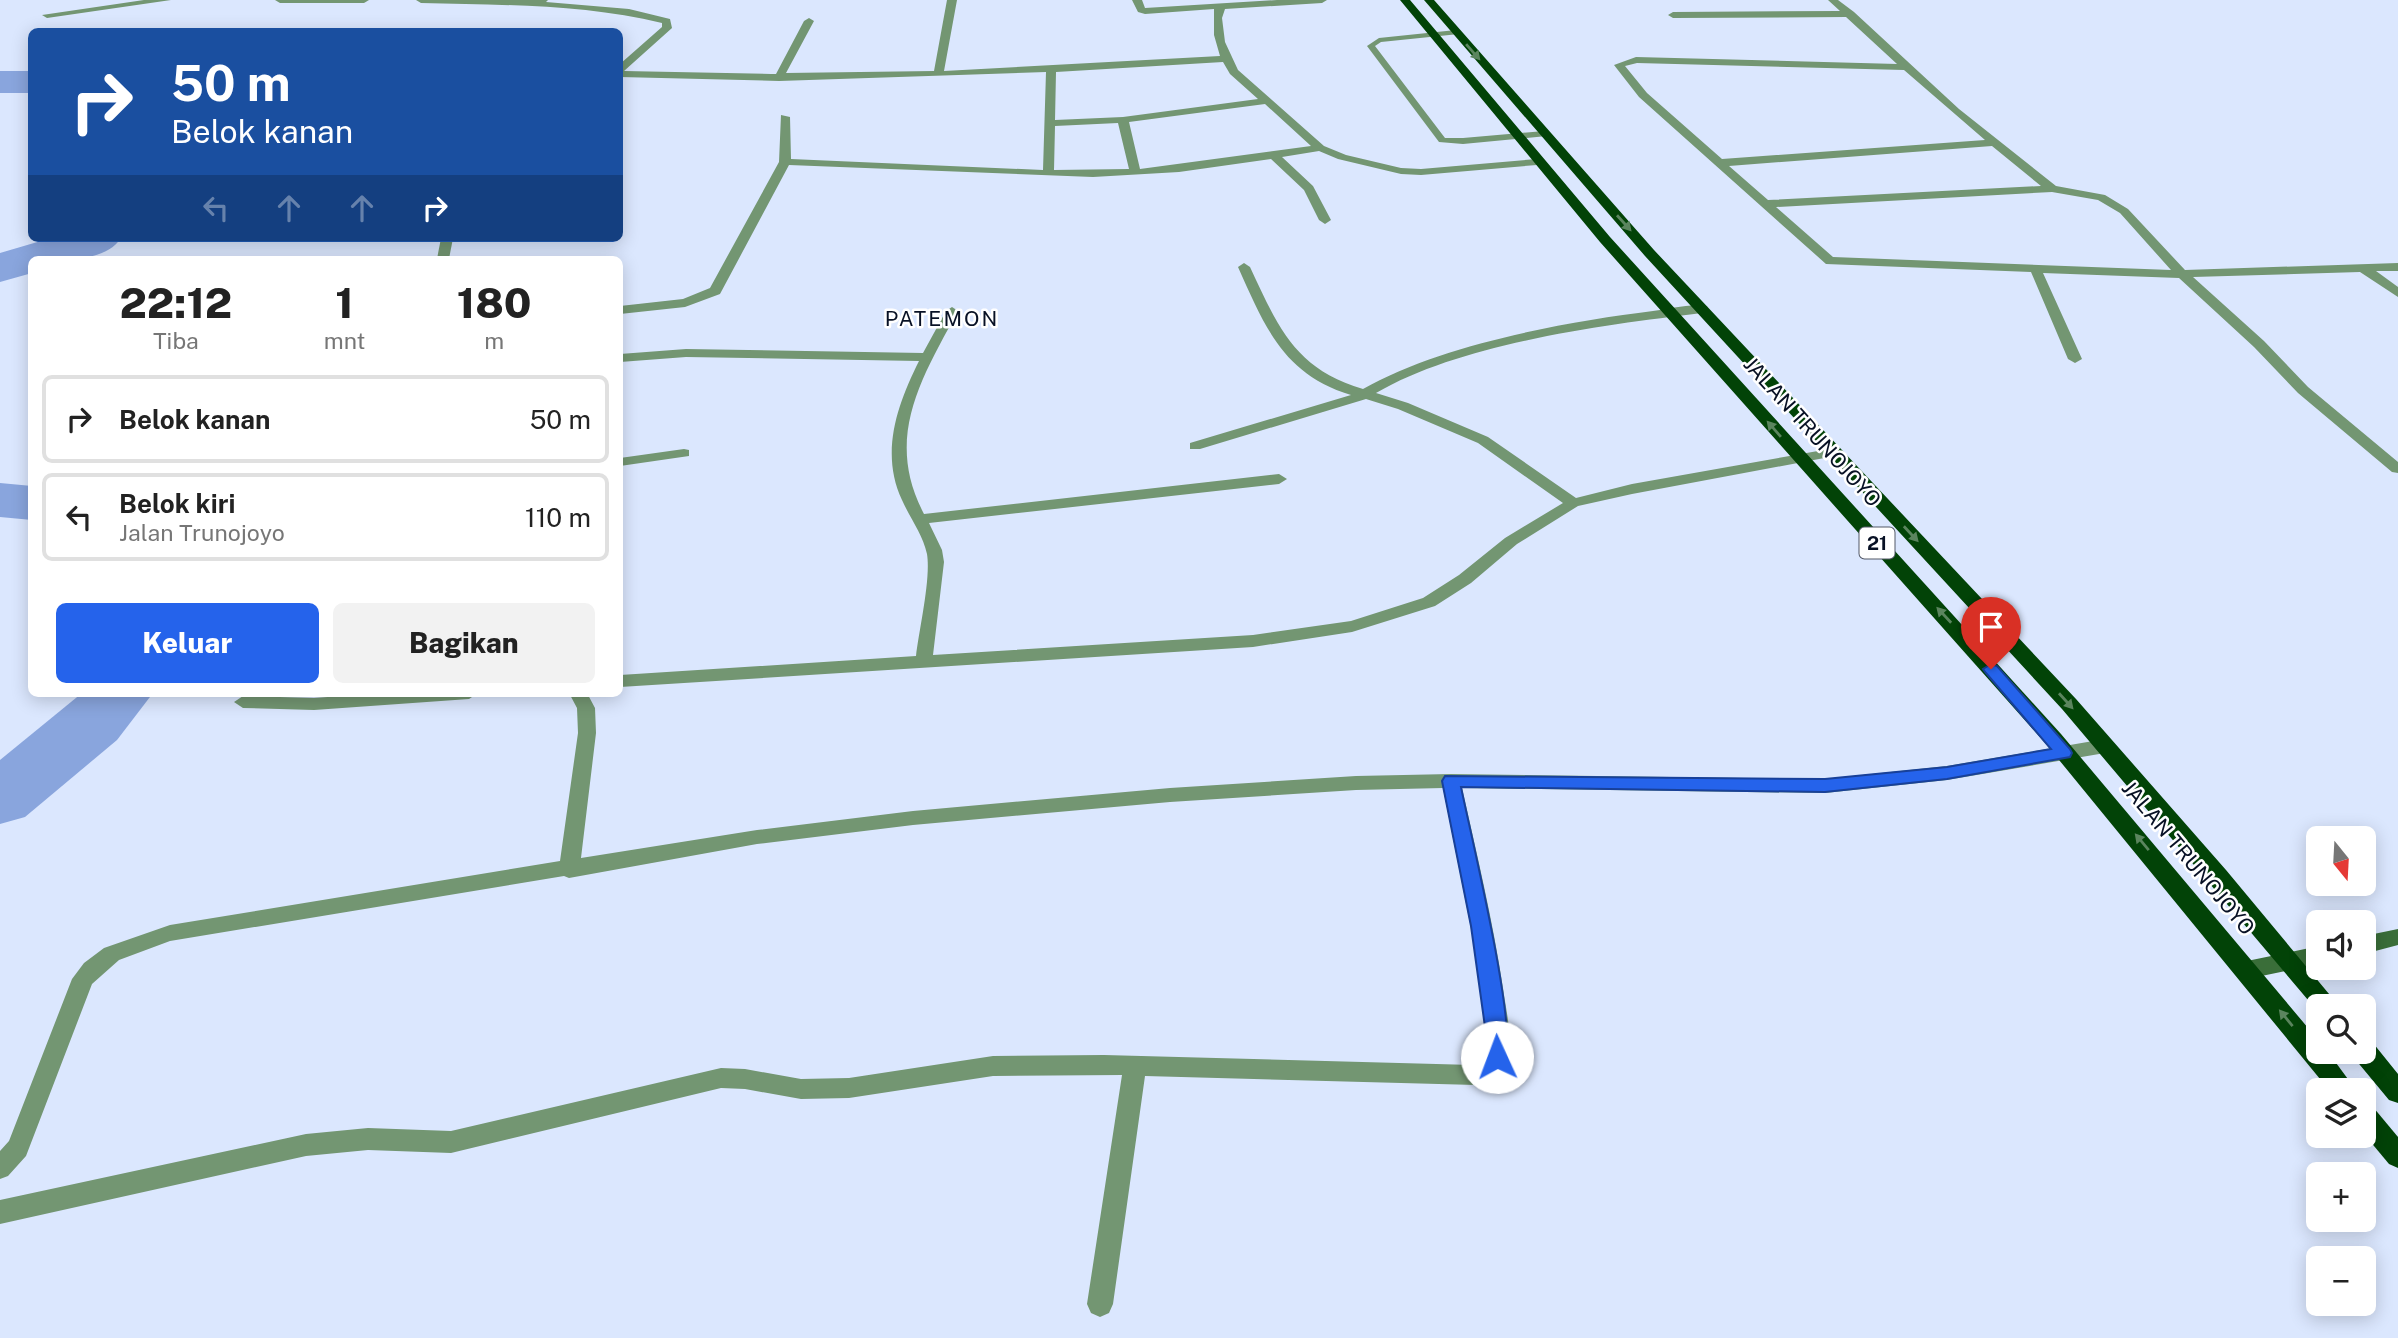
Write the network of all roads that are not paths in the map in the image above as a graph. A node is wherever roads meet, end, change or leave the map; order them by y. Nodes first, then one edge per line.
1 (166, 0) edge
2 (280, 0) edge
3 (363, 0) edge
4 (421, 0) edge
5 (952, 0) edge
6 (1138, 0) edge
7 (1322, 0) edge
8 (1405, 0) edge
9 (1429, 0) edge
10 (1833, 0) edge
11 (541, 2) edge
12 (1223, 6) junction
13 (1851, 14) junction
14 (47, 15) dead end
15 (1673, 15) dead end
16 (809, 21) dead end
17 (1456, 32) junction
18 (1432, 34) junction
19 (1224, 59) junction
20 (1909, 67) junction
21 (623, 69) edge
22 (1051, 69) junction
23 (623, 72) edge
24 (939, 72) junction
25 (779, 78) junction
26 (1267, 101) junction
27 (785, 117) dead end
28 (1123, 120) junction
29 (1049, 123) junction
30 (1544, 134) junction
31 (1515, 137) junction
32 (1994, 143) junction
33 (1320, 148) junction
34 (1273, 155) junction
35 (785, 162) junction
36 (1536, 162) junction
37 (1719, 163) junction
38 (1135, 172) junction
39 (1048, 174) junction
40 (2052, 189) junction
41 (1763, 204) junction
42 (1325, 220) dead end
43 (1244, 267) dead end
44 (2398, 267) edge
45 (2363, 268) junction
46 (2036, 270) junction
47 (2182, 274) junction
48 (2398, 293) edge
49 (1702, 309) junction
50 (623, 310) edge
51 (952, 311) dead end
52 (1668, 313) junction
53 (926, 357) junction
54 (623, 358) edge
55 (2075, 359) dead end
56 (1362, 396) junction
57 (1195, 446) dead end
58 (1835, 452) junction
59 (684, 453) dead end
60 (1800, 459) junction
61 (623, 462) edge
62 (2397, 469) edge
63 (1279, 479) dead end
64 (1573, 503) junction
65 (922, 519) junction
66 (924, 661) junction
67 (623, 681) edge
68 (413, 697) edge
69 (580, 697) edge
70 (243, 702) dead end
71 (2105, 746) junction
72 (2064, 753) junction
73 (1451, 781) junction
74 (569, 870) junction
75 (2398, 937) edge
76 (2376, 942) edge
77 (2306, 958) edge
78 (2291, 962) junction
79 (2247, 970) junction
80 (2318, 994) edge
81 (2375, 1064) edge
82 (1135, 1066) junction
83 (2334, 1078) edge
84 (2398, 1092) edge
85 (2376, 1129) edge
86 (2395, 1152) edge
87 (0, 1168) edge
88 (0, 1212) edge
89 (1100, 1304) dead end

1 - 14 street
2 - 3 street
4 - 11 street
5 - 24 street
6 - 12 street
7 - 12 street
8 - 18 highway, JALAN TRUNOJOYO / 21
9 - 17 highway, JALAN TRUNOJOYO / 21
10 - 13 street
11 - 21 street
12 - 19 street
13 - 15 street
13 - 20 street
16 - 25 street
17 - 18 lane
17 -> 30 highway, JALAN TRUNOJOYO / 21
18 - 31 highway, JALAN TRUNOJOYO / 21
18 - 31 lane
19 - 22 street
19 - 26 street
20 - 32 street
20 - 37 street
22 - 24 street
22 - 29 street
23 - 25 street
24 - 25 street
26 - 28 street
26 - 33 street
27 - 35 street
28 - 29 street
28 - 38 street
29 - 39 street
30 - 31 lane
30 -> 49 highway, JALAN TRUNOJOYO / 21
31 - 36 highway, JALAN TRUNOJOYO / 21
32 - 37 street
32 - 40 street
33 - 34 street
33 - 36 street
34 - 38 street
34 - 42 street
35 - 39 street
35 - 50 street
36 - 52 highway, JALAN TRUNOJOYO / 21
37 - 41 street
38 - 39 street
40 - 41 street
40 - 47 street
41 - 46 street
43 - 56 street
44 - 45 street
45 - 47 street
45 - 48 street
46 - 47 street
46 - 55 street
47 - 62 street
49 - 52 street
49 - 58 highway, JALAN TRUNOJOYO / 21
51 - 53 street
52 - 56 street
60 -> 52 highway, JALAN TRUNOJOYO / 21
53 - 54 street
53 - 65 street
56 - 57 street
56 - 64 street
58 - 60 street
58 -> 71 highway, JALAN TRUNOJOYO / 21
59 - 61 street
60 - 64 street
72 -> 60 highway, JALAN TRUNOJOYO / 21
63 - 65 street
64 - 66 street
65 - 66 street
66 - 67 street
68 - 70 street
69 - 74 street
71 - 72 street
71 - 78 highway, JALAN TRUNOJOYO / 21
72 - 73 street
79 -> 72 highway, JALAN TRUNOJOYO / 21
73 - 74 street
73 - 82 street
74 - 87 street
75 - 76 main road
77 - 78 main road
78 - 79 main road
78 - 80 highway, JALAN TRUNOJOYO / 21
83 -> 79 highway, JALAN TRUNOJOYO / 21
81 - 84 highway
82 - 88 street
82 - 89 street
85 - 86 highway

